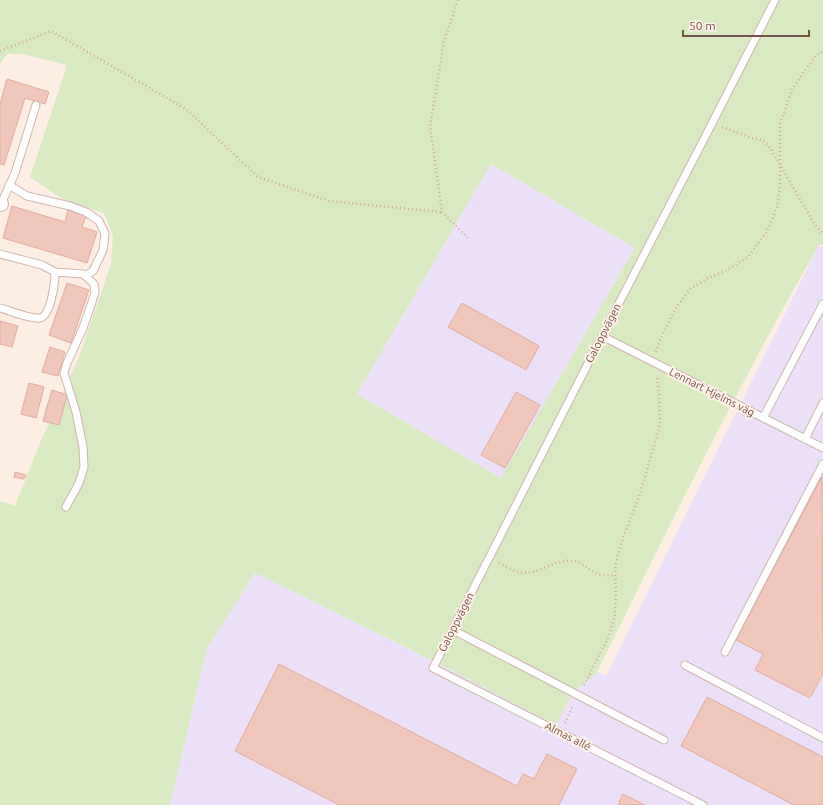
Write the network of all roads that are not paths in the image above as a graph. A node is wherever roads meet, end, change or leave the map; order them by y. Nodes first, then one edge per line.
1 (774, 0) edge
2 (36, 105) dead end
3 (9, 185) junction
4 (0, 204) edge
5 (0, 254) edge
6 (55, 272) junction
7 (85, 276) junction
8 (823, 304) edge
9 (0, 308) edge
10 (602, 336) junction
11 (823, 403) edge
12 (763, 418) junction
13 (805, 439) junction
14 (823, 448) edge
15 (823, 464) edge
16 (66, 507) dead end
17 (453, 630) junction
18 (725, 652) dead end
19 (685, 665) dead end
20 (433, 668) joint
21 (823, 738) edge
22 (664, 740) dead end
23 (703, 805) edge

1 - 10 lane, Galoppvägen
2 - 3 lane
3 - 4 lane
3 - 7 lane
5 - 6 lane
6 - 7 lane
6 - 9 lane
7 - 16 lane
8 - 12 lane
10 - 12 lane, Lennart Hjelms väg
10 - 17 lane, Galoppvägen
11 - 13 lane
12 - 13 lane, Lennart Hjelms väg
13 - 14 lane, Lennart Hjelms väg
15 - 18 lane
17 - 20 lane, Galoppvägen
17 - 22 lane
19 - 21 lane
20 - 23 lane, Almas allé

